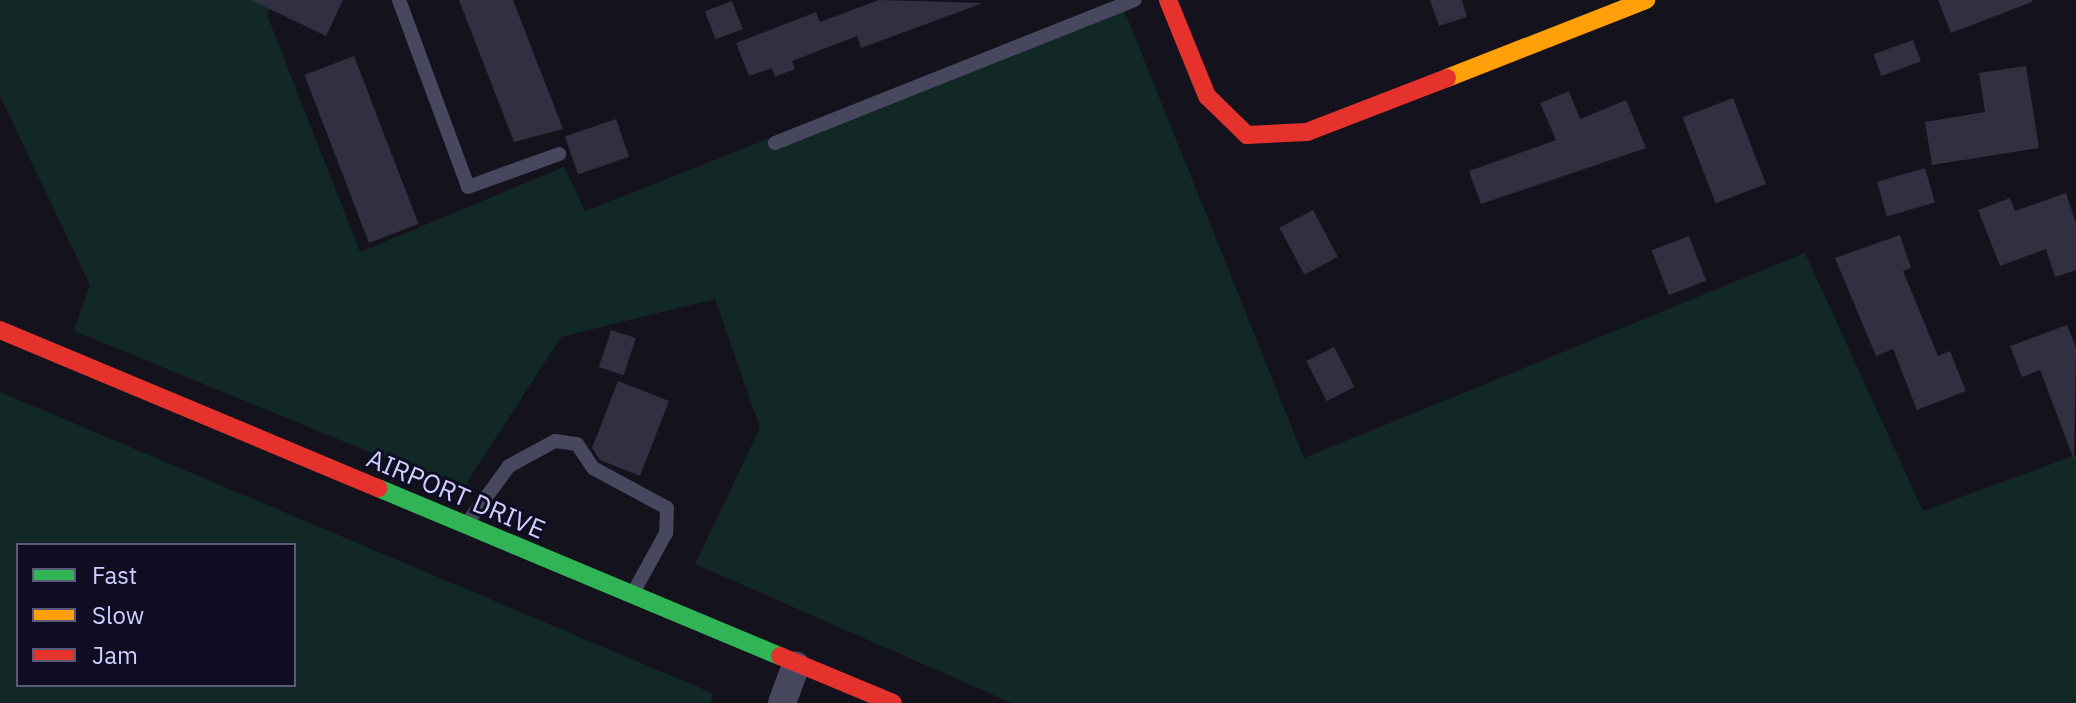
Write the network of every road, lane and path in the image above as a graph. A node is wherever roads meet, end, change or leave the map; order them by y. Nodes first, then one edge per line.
1 (399, 0) edge
2 (1135, 0) edge
3 (1168, 0) edge
4 (1646, 0) edge
5 (775, 143) dead end
6 (559, 154) dead end
7 (0, 330) edge
8 (465, 526) junction
9 (632, 596) junction
10 (796, 665) junction
11 (782, 703) edge
12 (893, 703) edge

1 - 6 lane
2 - 5 lane
3 - 4 main road
7 - 8 main road, AIRPORT DRIVE
8 - 9 main road, AIRPORT DRIVE
8 - 9 lane
9 - 10 main road, AIRPORT DRIVE
10 - 11 street
10 - 12 main road, AIRPORT DRIVE

